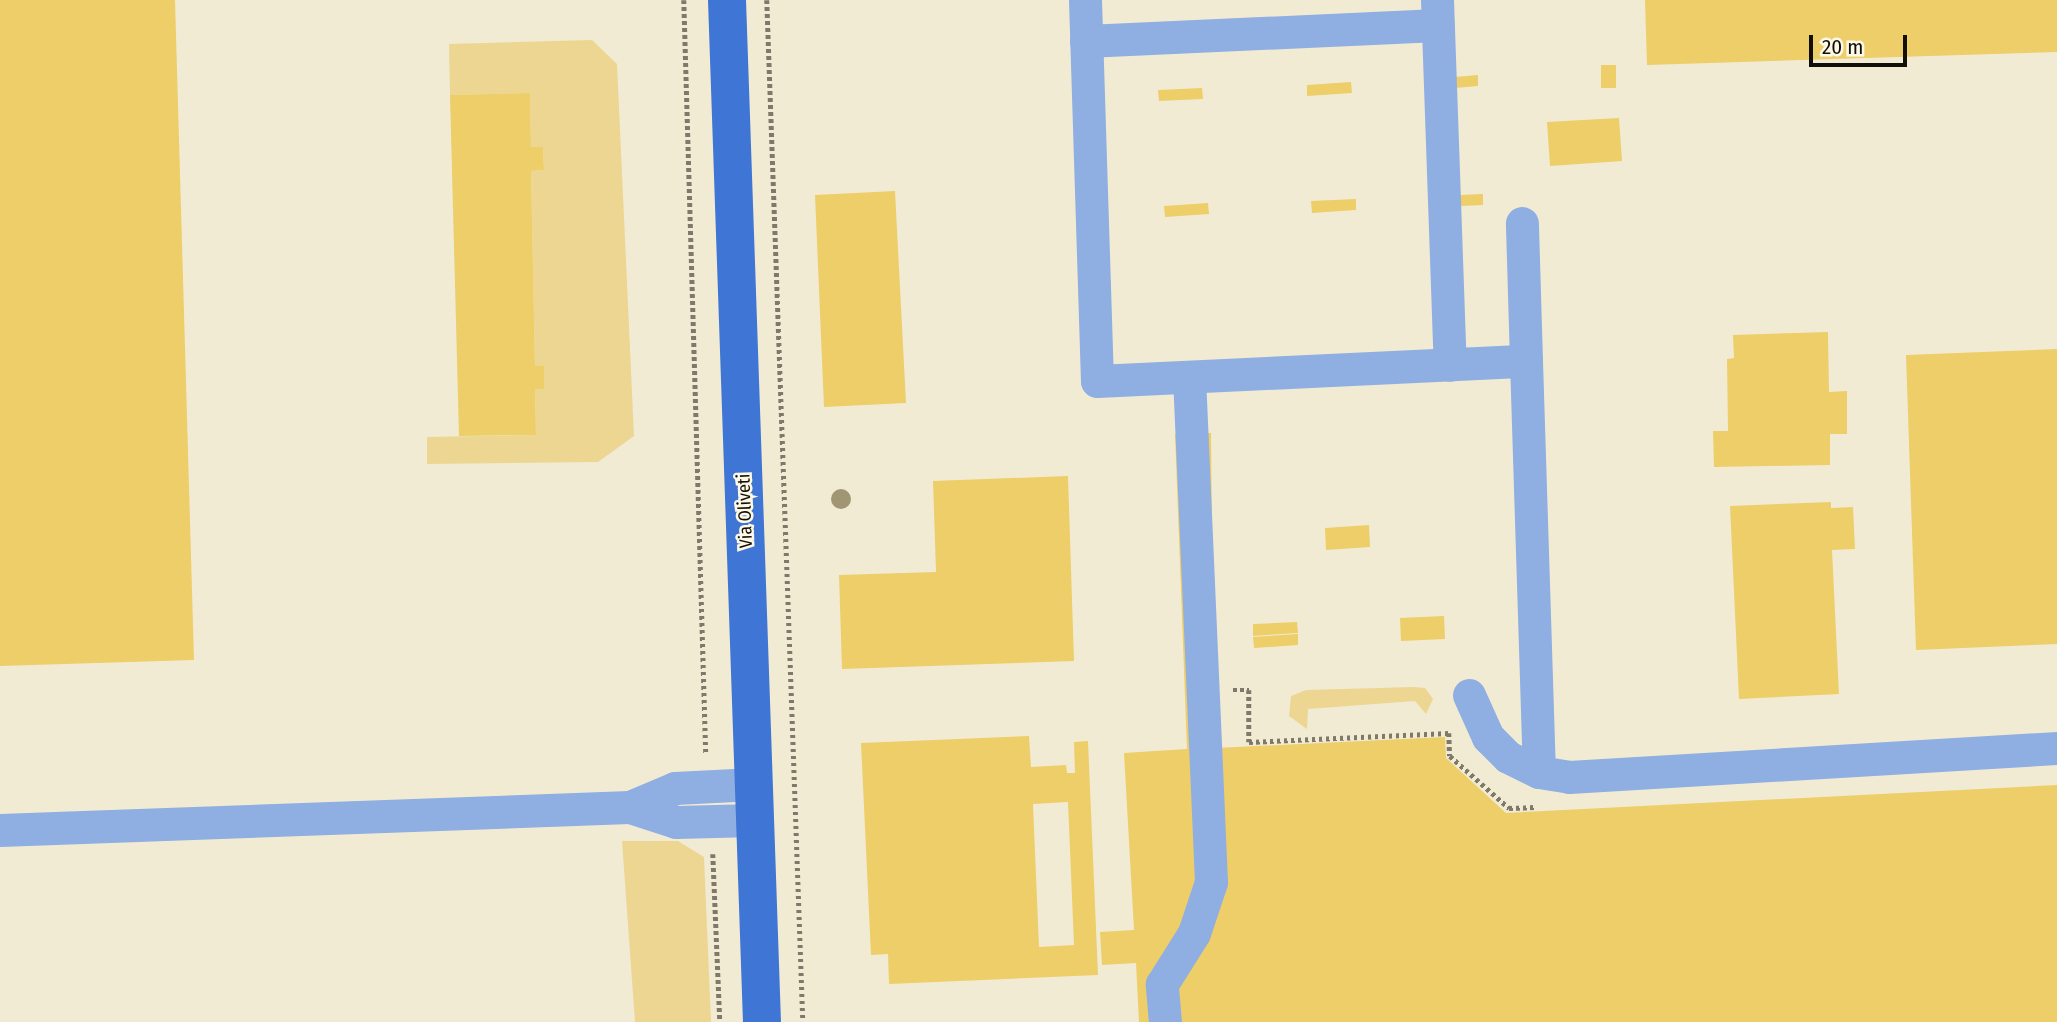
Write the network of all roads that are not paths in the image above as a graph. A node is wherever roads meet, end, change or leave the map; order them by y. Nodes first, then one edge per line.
1 (727, 0) edge
2 (1084, 0) edge
3 (1438, 13) edge
4 (1086, 41) junction
5 (1522, 223) dead end
6 (1526, 360) junction
7 (1450, 365) junction
8 (1189, 377) junction
9 (1469, 695) dead end
10 (2057, 748) edge
11 (1539, 772) junction
12 (755, 802) junction
13 (630, 807) junction
14 (0, 830) edge
15 (762, 1022) edge
16 (1165, 1022) edge

1 - 12 main road, Via Oliveti
2 - 4 lane
3 - 4 lane
3 - 7 lane
4 - 8 lane
5 - 6 lane
6 - 7 lane
6 - 11 lane
7 - 8 lane
8 - 16 lane
9 - 11 lane
10 - 11 lane
12 - 13 lane
12 - 13 lane
12 - 15 main road, Via Oliveti
13 - 14 lane

